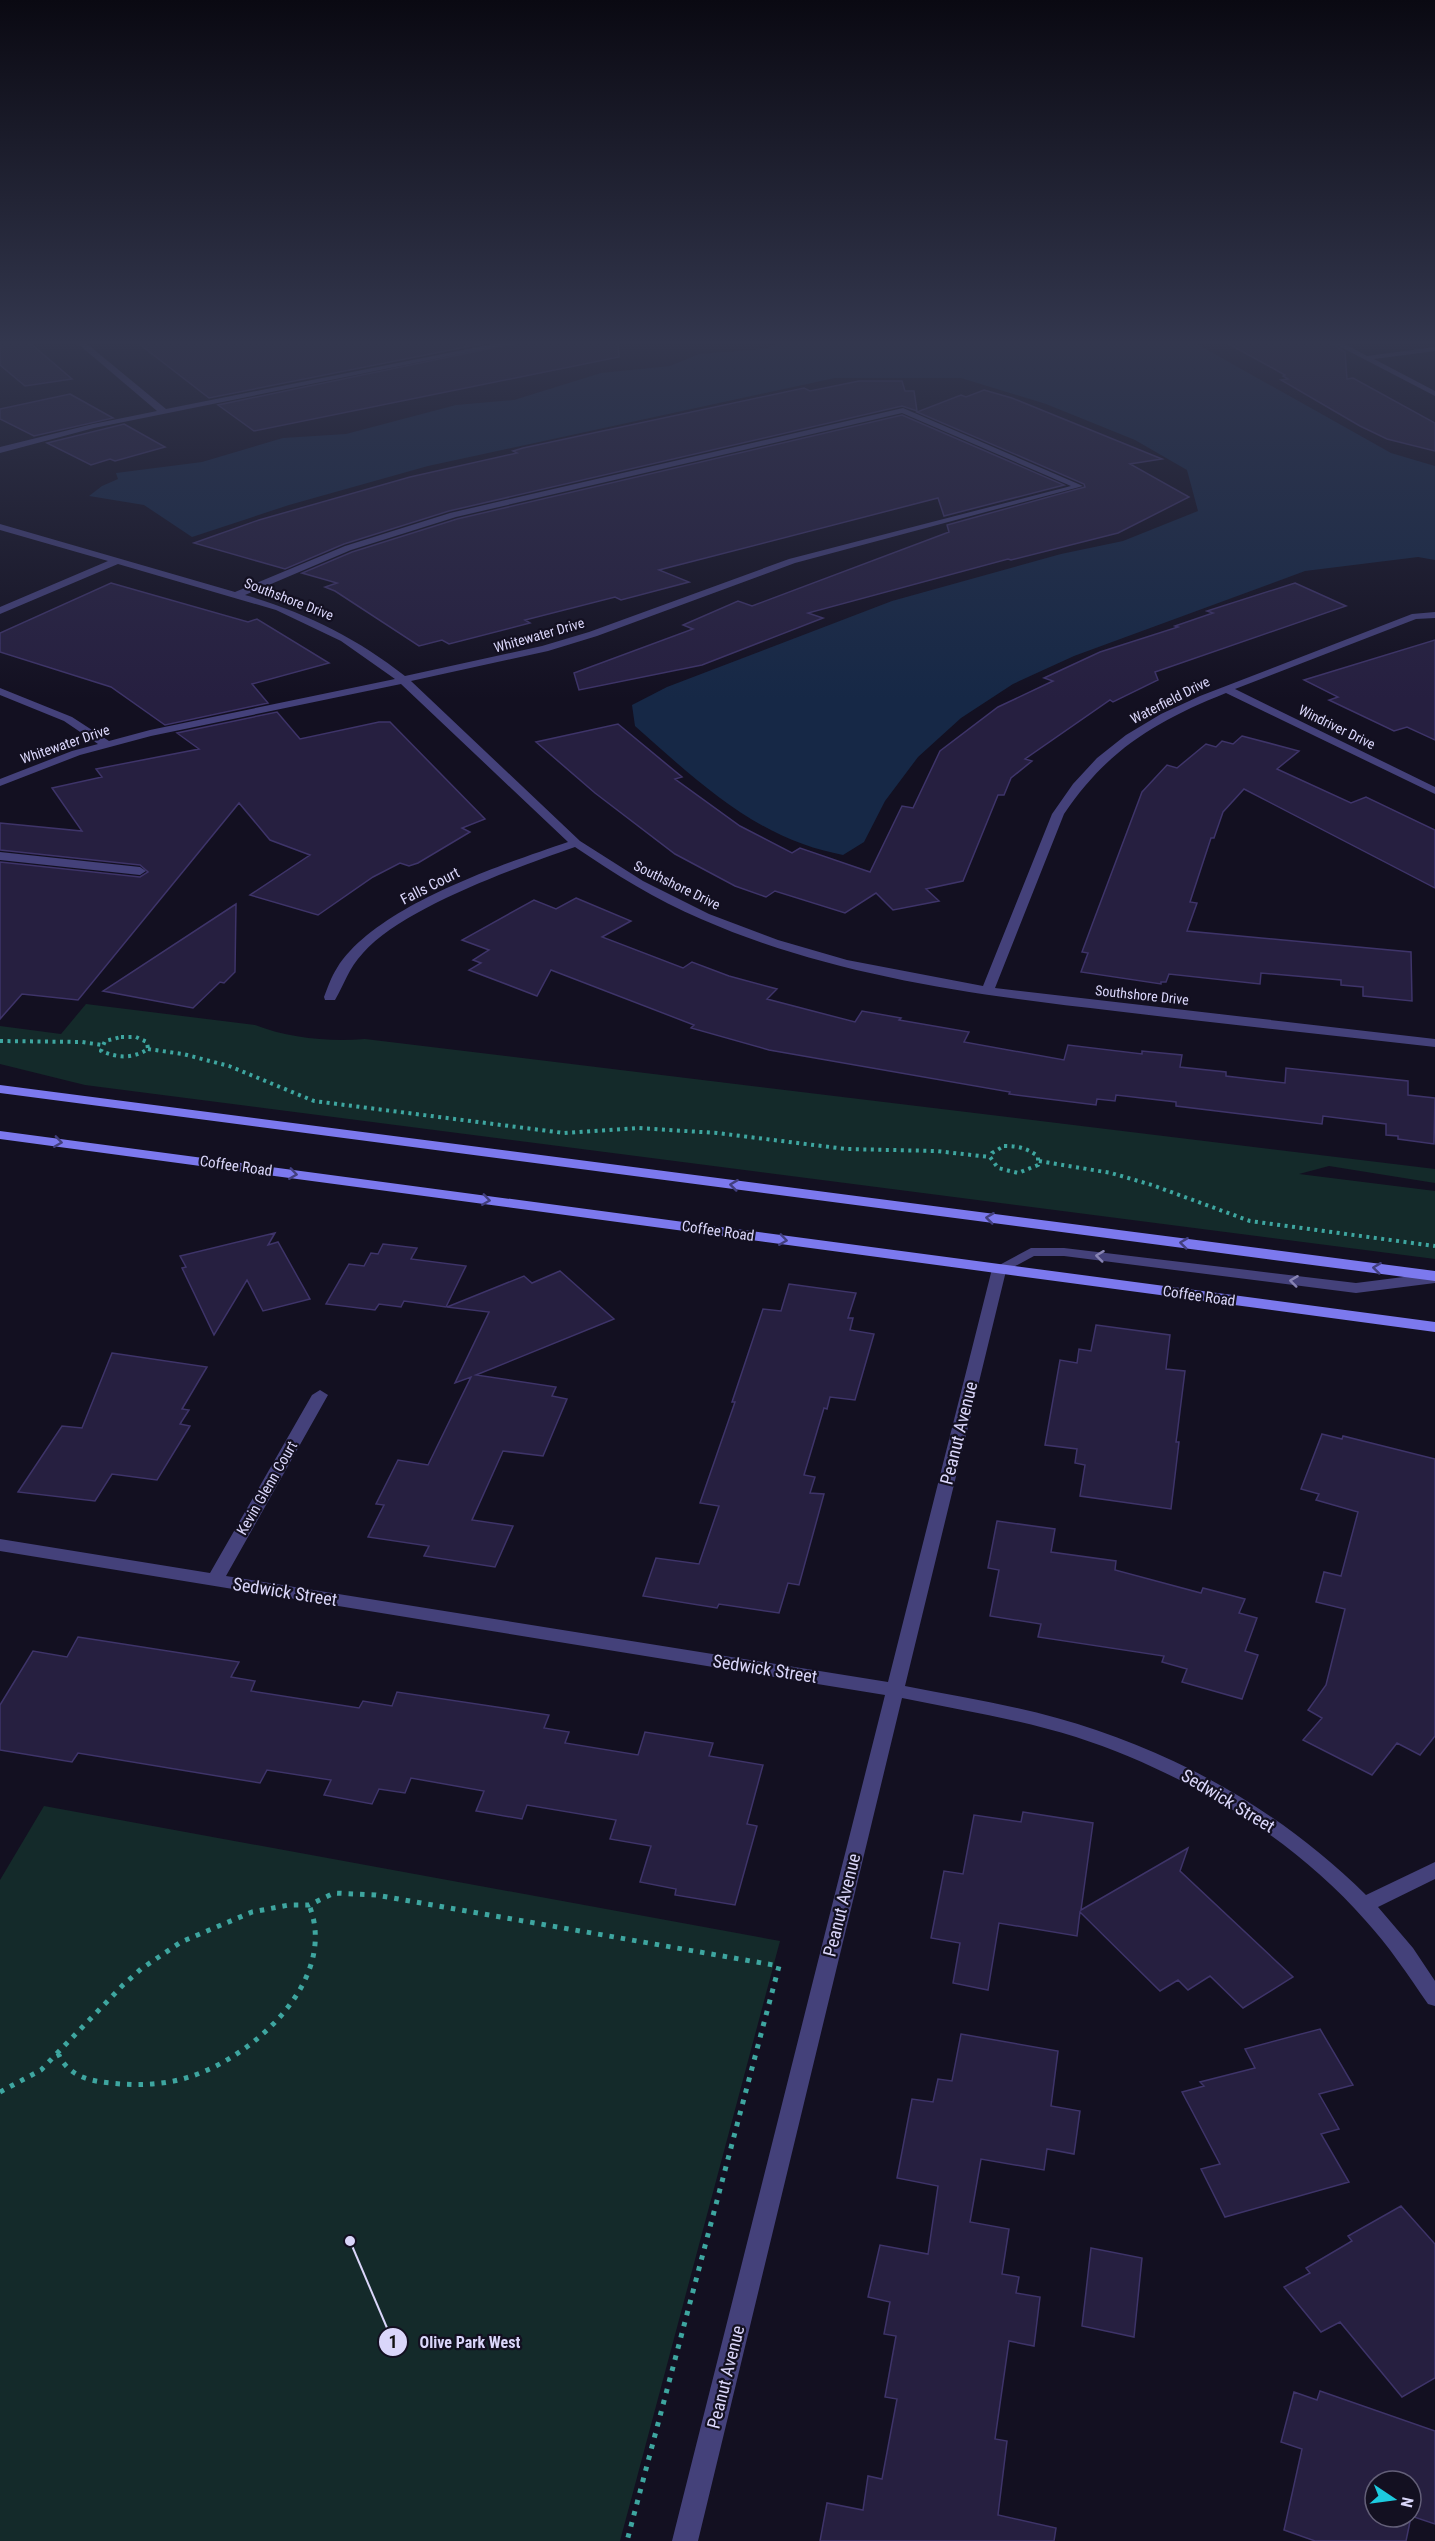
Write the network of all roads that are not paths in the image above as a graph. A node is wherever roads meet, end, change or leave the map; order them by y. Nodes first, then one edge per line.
1 (682, 462) edge
2 (1022, 462) edge
3 (0, 527) edge
4 (117, 561) junction
5 (237, 595) junction
6 (0, 611) edge
7 (1435, 615) edge
8 (403, 680) junction
9 (1226, 689) junction
10 (0, 692) edge
11 (106, 744) junction
12 (0, 783) edge
13 (1435, 791) edge
14 (576, 843) junction
15 (0, 856) edge
16 (141, 871) dead end
17 (987, 992) junction
18 (330, 997) dead end
19 (1435, 1044) edge
20 (0, 1089) edge
21 (0, 1135) edge
22 (999, 1269) junction
23 (1435, 1277) edge
24 (1435, 1327) edge
25 (320, 1395) dead end
26 (0, 1545) edge
27 (214, 1581) junction
28 (895, 1690) junction
29 (1435, 1870) edge
30 (1364, 1905) junction
31 (1435, 1998) edge
32 (685, 2541) edge

1 - 5 street, Whitewater Drive
2 - 8 street, Whitewater Drive
3 - 4 street, Southshore Drive
4 - 5 street, Southshore Drive
4 - 6 street
5 - 8 street, Southshore Drive
7 - 9 street, Waterfield Drive
8 - 11 street, Whitewater Drive
8 - 14 street, Southshore Drive
9 - 13 street, Windriver Drive
9 - 17 street, Waterfield Drive
10 - 11 street
11 - 12 street, Whitewater Drive
14 - 17 street, Southshore Drive
14 - 18 street, Falls Court
15 - 16 street
17 - 19 street, Southshore Drive
23 -> 20 main road
21 -> 22 main road, Coffee Road
23 -> 22 street
22 - 24 main road, Coffee Road
22 - 28 street, Peanut Avenue
25 - 27 street, Kevin Glenn Court
26 - 27 street, Sedwick Street
27 - 28 street, Sedwick Street
28 - 30 street, Sedwick Street
28 - 32 street, Peanut Avenue
29 - 30 street
30 - 31 street, Sedwick Street

